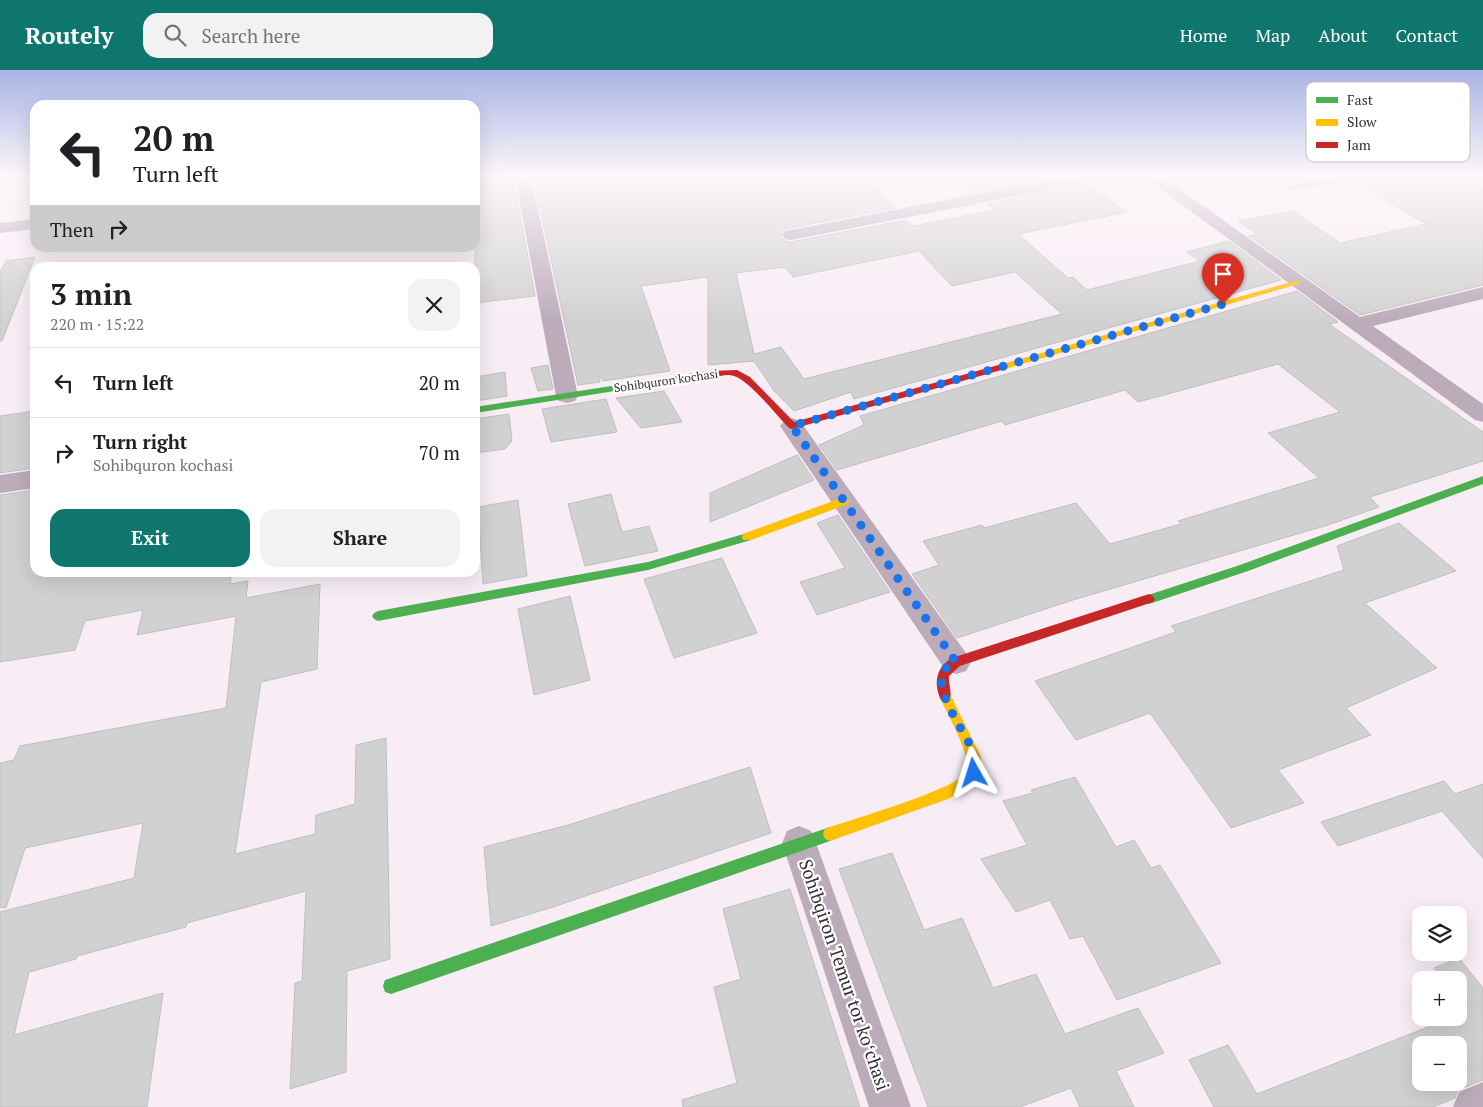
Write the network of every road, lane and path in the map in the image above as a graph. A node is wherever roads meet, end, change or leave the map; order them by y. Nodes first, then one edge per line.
1 (533, 224) edge
2 (845, 224) edge
3 (1217, 224) edge
4 (30, 225) edge
5 (0, 228) edge
6 (791, 235) dead end
7 (1298, 283) junction
8 (1483, 292) edge
9 (1357, 324) junction
10 (567, 396) junction
11 (480, 409) edge
12 (1483, 415) edge
13 (792, 426) junction
14 (30, 480) edge
15 (1483, 480) edge
16 (0, 484) edge
17 (844, 501) junction
18 (378, 616) dead end
19 (956, 662) junction
20 (799, 844) junction
21 (391, 986) dead end
22 (1483, 1103) edge
23 (890, 1107) edge
24 (1474, 1107) edge

1 - 10 street
2 - 6 street
3 - 7 street
4 - 5 street
7 - 9 street
7 - 13 street
8 - 9 street
9 - 12 street
10 - 11 street, Sohibquron kochasi
10 - 13 street, Sohibquron kochasi
13 - 17 street
14 - 16 street
15 - 19 street
17 - 18 street
17 - 19 street
19 - 20 street
20 - 21 street
20 - 23 street, Sohibqiron Temur tor koʻchasi
22 - 24 street

